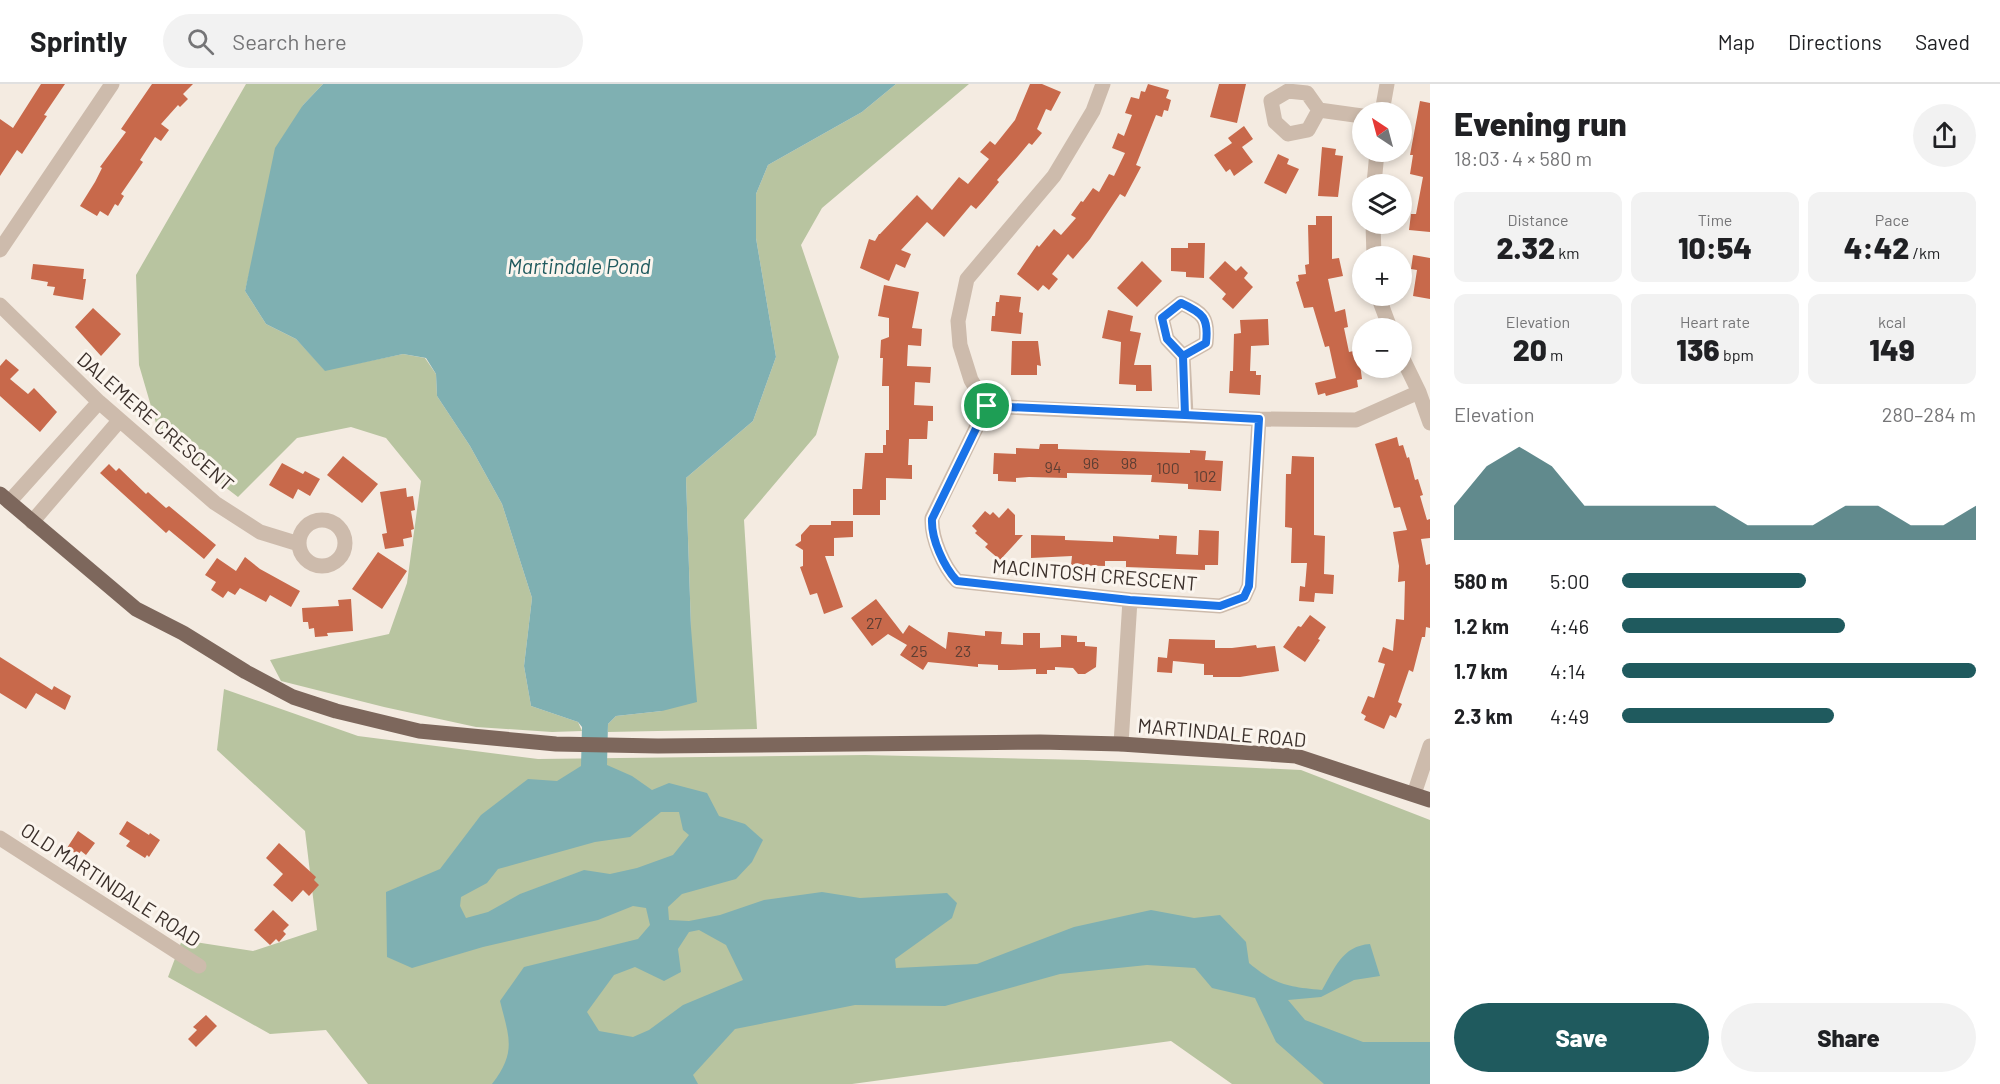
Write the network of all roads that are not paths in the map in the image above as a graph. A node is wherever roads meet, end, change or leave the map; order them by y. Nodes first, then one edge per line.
1 (112, 84) edge
2 (1103, 84) edge
3 (1388, 84) edge
4 (1384, 102) edge
5 (1319, 110) dead end
6 (1352, 115) edge
7 (0, 250) edge
8 (0, 305) edge
9 (1183, 356) dead end
10 (1412, 378) edge
11 (1419, 392) junction
12 (99, 402) junction
13 (987, 406) junction
14 (1185, 415) junction
15 (1259, 419) junction
16 (120, 421) junction
17 (1430, 423) edge
18 (5, 498) edge
19 (32, 522) junction
20 (299, 544) dead end
21 (1130, 600) junction
22 (1121, 744) junction
23 (1430, 746) edge
24 (1414, 794) junction
25 (1430, 800) edge
26 (0, 838) edge
27 (199, 966) dead end

1 - 7 street
2 - 13 street
3 - 4 street
5 - 6 street
8 - 12 street, DALEMERE CRESCENT
9 - 14 street
10 - 11 street
11 - 15 street
11 - 17 street
12 - 16 street, DALEMERE CRESCENT
12 - 18 street
13 - 14 street
13 - 21 street, MACINTOSH CRESCENT
14 - 15 street
15 - 21 street, MACINTOSH CRESCENT
16 - 19 street
16 - 20 street, DALEMERE CRESCENT
18 - 19 main road
19 - 22 main road, MARTINDALE ROAD
21 - 22 street
22 - 24 main road, MARTINDALE ROAD
23 - 24 street
24 - 25 main road, MARTINDALE ROAD
26 - 27 street, OLD MARTINDALE ROAD

